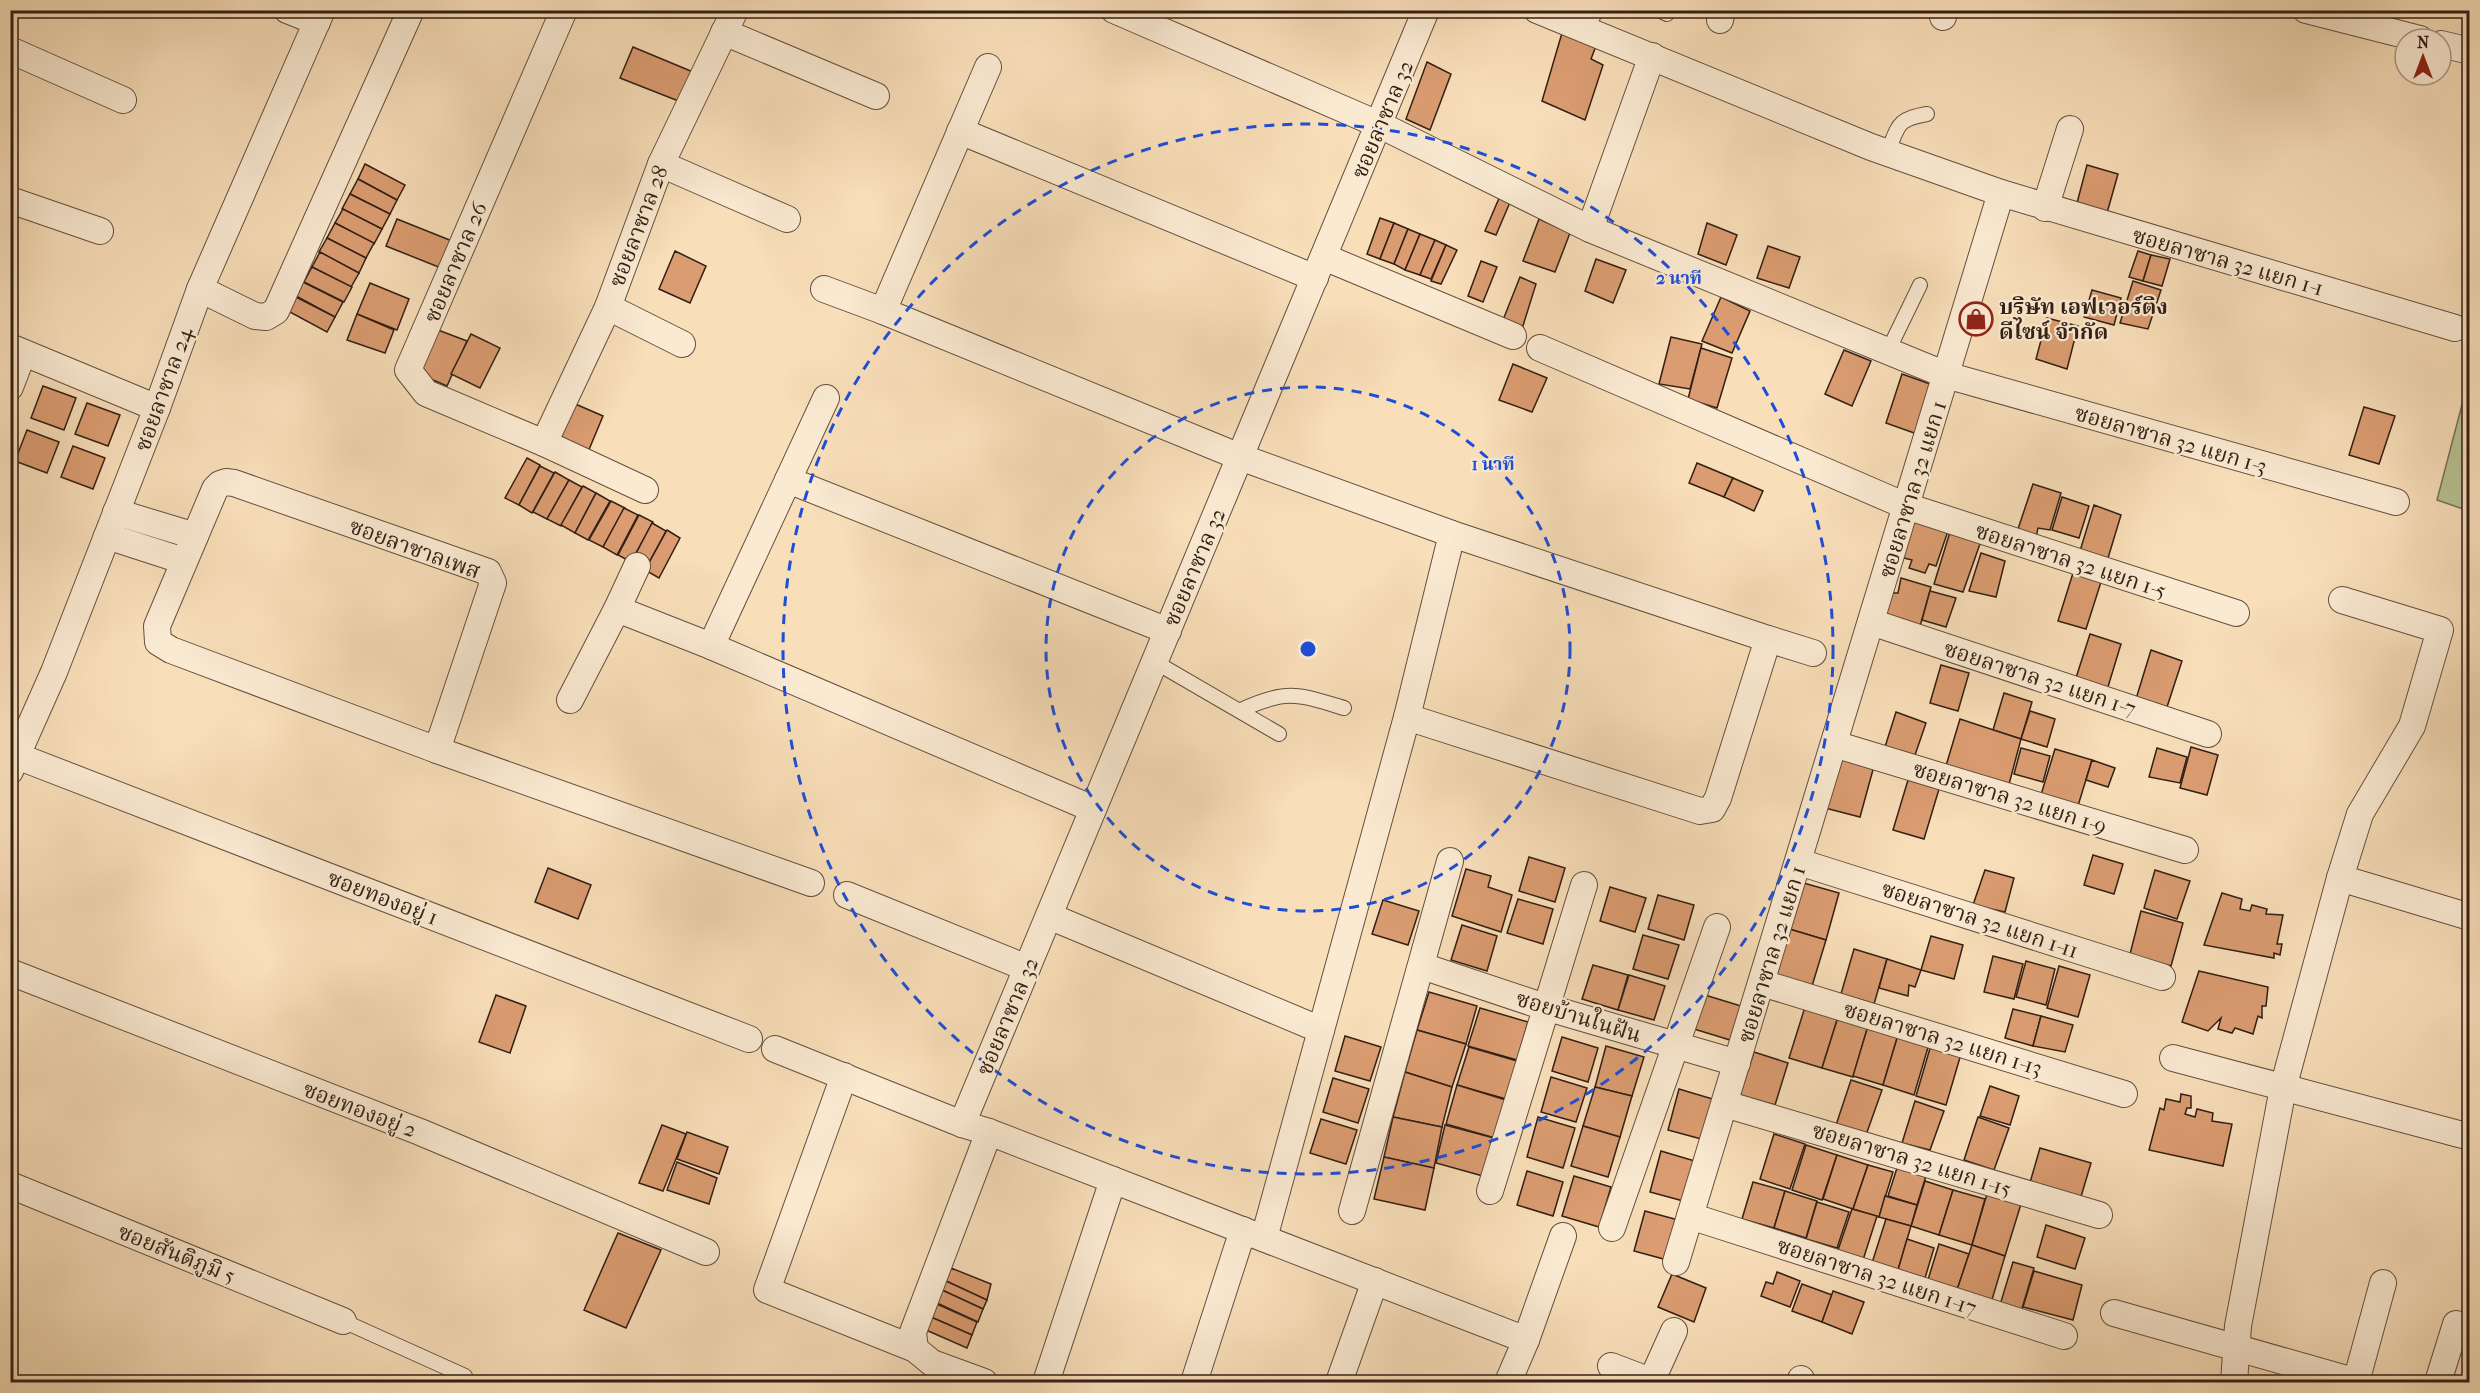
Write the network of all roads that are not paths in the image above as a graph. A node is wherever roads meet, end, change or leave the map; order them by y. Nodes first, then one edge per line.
1 (287, 10) edge
2 (411, 10) edge
3 (564, 10) edge
4 (1114, 10) edge
5 (1426, 10) edge
6 (1537, 10) edge
7 (2306, 10) edge
8 (320, 16) edge
9 (1591, 20) edge
10 (729, 21) edge
11 (2393, 32) edge
12 (2453, 47) edge
13 (10, 50) edge
14 (2469, 51) edge
15 (1652, 56) junction
16 (988, 67) dead end
17 (876, 96) dead end
18 (123, 100) dead end
19 (1927, 114) dead end
20 (1380, 125) junction
21 (2070, 129) dead end
22 (960, 131) junction
23 (1887, 153) junction
24 (661, 164) junction
25 (2001, 193) junction
26 (10, 200) edge
27 (2045, 207) junction
28 (787, 219) dead end
29 (1590, 229) junction
30 (100, 231) dead end
31 (1319, 267) junction
32 (1920, 285) dead end
33 (200, 289) junction
34 (824, 289) dead end
35 (608, 307) junction
36 (883, 310) junction
37 (2455, 328) dead end
38 (1513, 336) dead end
39 (682, 344) dead end
40 (1540, 348) dead end
41 (17, 350) edge
42 (1888, 351) junction
43 (1946, 375) junction
44 (10, 387) edge
45 (825, 398) dead end
46 (157, 408) junction
47 (544, 443) junction
48 (1240, 458) junction
49 (788, 480) junction
50 (645, 490) dead end
51 (2396, 502) dead end
52 (1906, 506) junction
53 (116, 512) junction
54 (1452, 534) junction
55 (107, 536) junction
56 (195, 536) junction
57 (184, 561) junction
58 (637, 566) dead end
59 (2342, 600) dead end
60 (616, 609) junction
61 (2236, 614) dead end
62 (1871, 622) junction
63 (1167, 631) junction
64 (1768, 639) junction
65 (711, 646) junction
66 (1813, 653) dead end
67 (1155, 662) junction
68 (570, 700) dead end
69 (1344, 708) dead end
70 (1241, 710) junction
71 (1407, 717) junction
72 (1279, 734) dead end
73 (2208, 734) dead end
74 (1834, 744) junction
75 (437, 750) junction
76 (14, 764) edge
77 (1093, 809) junction
78 (2185, 850) dead end
79 (1450, 861) dead end
80 (1799, 862) junction
81 (2340, 878) junction
82 (811, 883) dead end
83 (1584, 885) dead end
84 (847, 895) dead end
85 (1049, 916) junction
86 (2469, 917) edge
87 (1717, 927) dead end
88 (1422, 966) junction
89 (1027, 968) junction
90 (10, 972) edge
91 (2162, 977) dead end
92 (1762, 983) junction
93 (1545, 1007) junction
94 (1322, 1030) junction
95 (749, 1039) dead end
96 (1677, 1046) junction
97 (775, 1049) dead end
98 (2173, 1058) dead end
99 (1737, 1063) junction
100 (844, 1076) junction
101 (2283, 1088) junction
102 (2124, 1094) dead end
103 (1725, 1104) junction
104 (962, 1124) junction
105 (989, 1132) junction
106 (2469, 1137) edge
107 (1113, 1180) junction
108 (10, 1185) edge
109 (1490, 1191) dead end
110 (1352, 1211) dead end
111 (2099, 1215) dead end
112 (1690, 1216) junction
113 (1612, 1228) dead end
114 (1254, 1234) junction
115 (1563, 1236) dead end
116 (706, 1252) dead end
117 (1676, 1262) dead end
118 (1375, 1281) junction
119 (2383, 1283) dead end
120 (2114, 1313) dead end
121 (343, 1320) joint
122 (2456, 1324) dead end
123 (1674, 1331) dead end
124 (2064, 1336) dead end
125 (1526, 1340) junction
126 (2237, 1347) junction
127 (915, 1349) junction
128 (1611, 1366) dead end
129 (1652, 1382) edge
130 (2357, 1382) edge
131 (462, 1383) edge
132 (984, 1383) edge
133 (1046, 1383) edge
134 (1194, 1383) edge
135 (1339, 1383) edge
136 (1508, 1383) edge
137 (2234, 1383) edge
138 (2438, 1383) edge

1 - 8 street
2 - 33 street
3 - 47 street, ซอยลาซาล 26
4 - 20 street, ซอยลาซาล 32 แยก 1-3
5 - 20 street, ซอยลาซาล 32
6 - 9 street
7 - 11 street
8 - 33 street, ซอยลาซาล 24
9 - 15 street
10 - 17 street
10 - 24 street, ซอยลาซาล 28
12 - 14 street
13 - 18 street
15 - 23 street
15 - 29 street
16 - 22 street
19 - 23 lane
20 - 29 street, ซอยลาซาล 32 แยก 1-3
20 - 31 street, ซอยลาซาล 32
21 - 27 street
22 - 31 street
22 - 36 street
23 - 25 street
24 - 28 street
24 - 35 street, ซอยลาซาล 28
25 - 27 street, ซอยลาซาล 32 แยก 1-1
25 - 43 street, ซอยลาซาล 32 แยก 1
26 - 30 street
27 - 37 street, ซอยลาซาล 32 แยก 1-1
29 - 42 street, ซอยลาซาล 32 แยก 1-3
31 - 38 street
31 - 48 street, ซอยลาซาล 32
32 - 42 lane
33 - 46 street, ซอยลาซาล 24
34 - 36 street
35 - 39 street
35 - 47 street, ซอยลาซาล 28
36 - 48 street
40 - 52 street, ซอยลาซาล 32 แยก 1-5
41 - 44 street
41 - 46 street
42 - 43 street, ซอยลาซาล 32 แยก 1-3
43 - 51 street, ซอยลาซาล 32 แยก 1-3
43 - 52 street, ซอยลาซาล 32 แยก 1
45 - 49 street
46 - 53 street, ซอยลาซาล 24
47 - 50 street
48 - 54 street
48 - 63 street, ซอยลาซาล 32
49 - 63 street
49 - 65 street
52 - 61 street, ซอยลาซาล 32 แยก 1-5
52 - 62 street, ซอยลาซาล 32 แยก 1
53 - 55 street, ซอยลาซาล 24
53 - 56 street
54 - 64 street
54 - 71 street
55 - 57 street
55 - 76 street, ซอยลาซาล 24
56 - 57 street, ซอยลาซาลเพส
56 - 75 street, ซอยลาซาลเพส
57 - 75 street, ซอยลาซาลเพส
58 - 60 street
59 - 81 street
60 - 65 street
60 - 68 street
62 - 73 street, ซอยลาซาล 32 แยก 1-7
62 - 74 street, ซอยลาซาล 32 แยก 1
63 - 67 street, ซอยลาซาล 32
64 - 66 street
64 - 71 street
65 - 77 street
67 - 70 lane
67 - 77 street, ซอยลาซาล 32
69 - 70 lane
70 - 72 lane
71 - 94 street
74 - 78 street, ซอยลาซาล 32 แยก 1-9
74 - 80 street, ซอยลาซาล 32 แยก 1
75 - 82 street, ซอยลาซาลเพส
76 - 95 street, ซอยทองอยู่ 1
77 - 85 street, ซอยลาซาล 32
79 - 88 street
80 - 91 street, ซอยลาซาล 32 แยก 1-11
80 - 92 street, ซอยลาซาล 32 แยก 1
81 - 86 street
81 - 101 street
83 - 93 street
84 - 89 street
85 - 89 street, ซอยลาซาล 32
85 - 94 street
87 - 96 street
88 - 93 street, ซอยบ้านในฝัน
88 - 110 street
89 - 104 street, ซอยลาซาล 32
90 - 116 street, ซอยทองอยู่ 2
92 - 99 street, ซอยลาซาล 32 แยก 1
92 - 102 street, ซอยลาซาล 32 แยก 1-13
93 - 96 street, ซอยบ้านในฝัน
93 - 109 street
94 - 114 street
96 - 99 street, ซอยบ้านในฝัน
96 - 113 street
97 - 100 street
98 - 101 street
99 - 103 street, ซอยลาซาล 32 แยก 1
100 - 104 street
100 - 127 street
101 - 106 street
101 - 126 street
103 - 111 street, ซอยลาซาล 32 แยก 1-15
103 - 112 street, ซอยลาซาล 32 แยก 1
104 - 105 street
105 - 107 street
105 - 127 street
107 - 114 street
107 - 133 street
108 - 121 street, ซอยสันติภูมิ 5
112 - 117 street, ซอยลาซาล 32 แยก 1
112 - 124 street, ซอยลาซาล 32 แยก 1-17
114 - 118 street
114 - 134 street
115 - 125 street
118 - 125 street
118 - 135 street
119 - 130 street
120 - 126 street
121 - 131 lane
122 - 138 street
123 - 129 street
125 - 136 street
126 - 130 street
126 - 137 street
127 - 132 street
128 - 129 street

